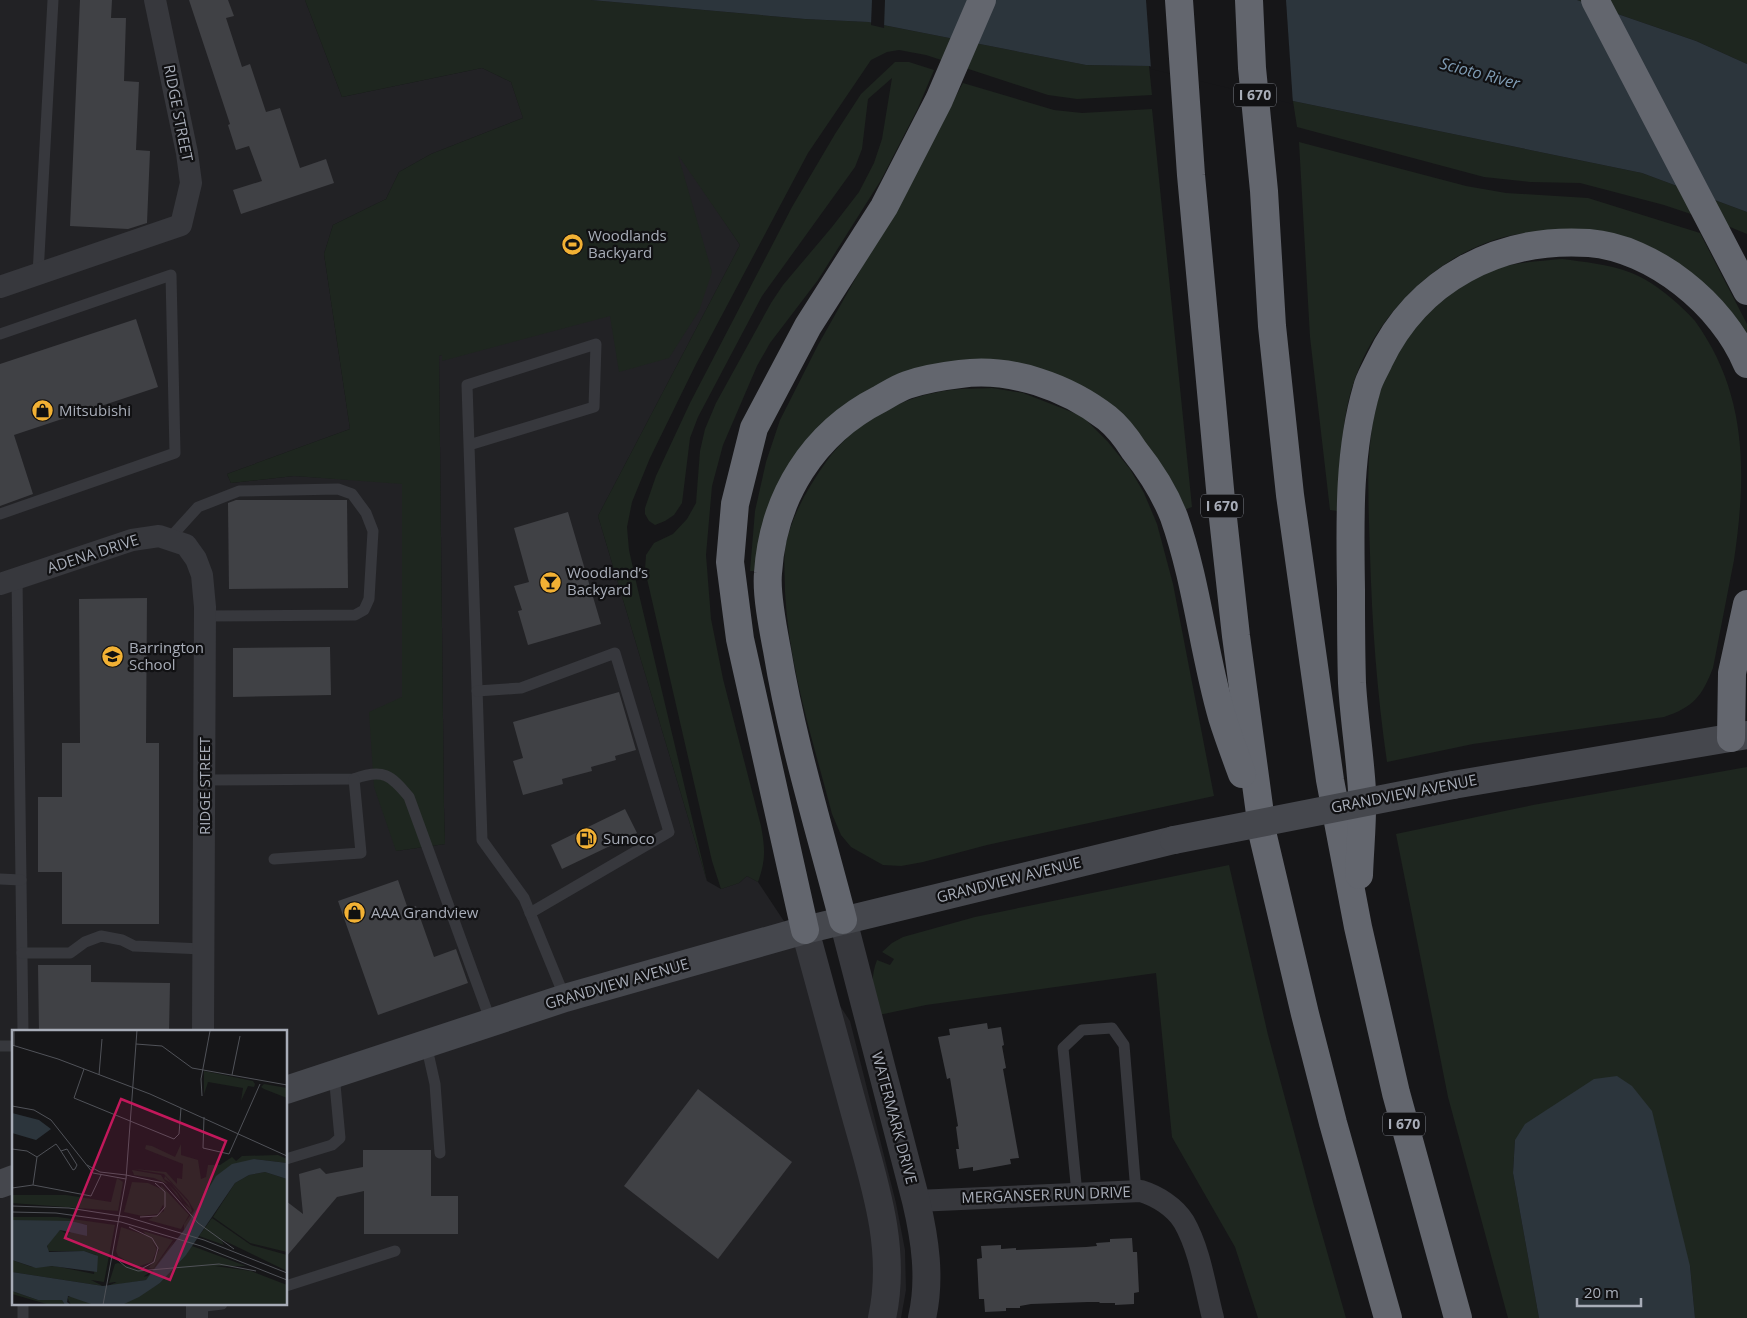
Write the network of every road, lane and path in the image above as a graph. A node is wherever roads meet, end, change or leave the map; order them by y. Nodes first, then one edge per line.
1 (53, 0) edge
2 (155, 0) edge
3 (982, 0) edge
4 (1179, 0) edge
5 (1249, 0) edge
6 (1595, 0) edge
7 (38, 274) junction
8 (0, 287) edge
9 (1745, 287) edge
10 (0, 334) edge
11 (1747, 364) edge
12 (469, 445) junction
13 (0, 514) edge
14 (177, 542) junction
15 (9, 581) edge
16 (1747, 604) edge
17 (204, 616) junction
18 (477, 690) junction
19 (1747, 713) edge
20 (1739, 736) edge
21 (354, 778) junction
22 (205, 780) junction
23 (1263, 836) junction
24 (274, 859) dead end
25 (0, 879) edge
26 (21, 880) junction
27 (530, 913) junction
28 (843, 920) junction
29 (1358, 927) junction
30 (805, 930) junction
31 (203, 949) junction
32 (22, 953) junction
33 (565, 998) junction
34 (490, 1022) junction
35 (23, 1030) edge
36 (203, 1030) edge
37 (426, 1043) junction
38 (334, 1074) junction
39 (288, 1089) edge
40 (440, 1153) dead end
41 (288, 1158) edge
42 (12, 1180) edge
43 (0, 1184) edge
44 (1136, 1192) junction
45 (1077, 1194) junction
46 (916, 1201) junction
47 (395, 1251) dead end
48 (288, 1285) edge
49 (214, 1306) edge
50 (197, 1310) edge
51 (882, 1318) edge
52 (922, 1318) edge
53 (1213, 1318) edge
54 (1388, 1318) edge
55 (1458, 1318) edge

1 - 7 lane
2 - 7 street, RIDGE STREET
3 - 30 highway
4 - 23 highway, I 670
5 - 29 highway, I 670
6 - 9 highway
7 - 8 street
10 - 13 lane
11 - 29 highway
12 - 12 lane
12 - 18 lane
14 - 15 street, ADENA DRIVE
14 - 17 street, RIDGE STREET
14 - 17 lane
15 - 26 lane
16 - 20 highway
17 - 22 street, RIDGE STREET
18 - 27 lane
18 - 27 lane
19 - 20 highway
20 - 28 main road, GRANDVIEW AVENUE, bridge
21 - 22 lane
21 - 24 lane
21 - 34 lane
22 - 31 street, RIDGE STREET
23 - 28 highway
23 - 54 highway, I 670
25 - 26 lane
26 - 32 lane
27 - 33 lane
28 - 30 main road, GRANDVIEW AVENUE
28 - 46 street, WATERMARK DRIVE
29 - 55 highway, I 670
30 - 33 main road, GRANDVIEW AVENUE
30 - 51 street
31 - 32 lane
31 - 36 street, RIDGE STREET
32 - 35 lane
33 - 34 main road, GRANDVIEW AVENUE
34 - 37 main road, GRANDVIEW AVENUE
37 - 38 main road, GRANDVIEW AVENUE
37 - 40 lane
38 - 39 main road, GRANDVIEW AVENUE
38 - 41 lane
42 - 43 main road
44 - 45 street, MERGANSER RUN DRIVE
44 - 45 lane
44 - 53 street, MERGANSER RUN DRIVE
45 - 46 street, MERGANSER RUN DRIVE
46 - 52 street, WATERMARK DRIVE
47 - 48 lane
49 - 50 lane

